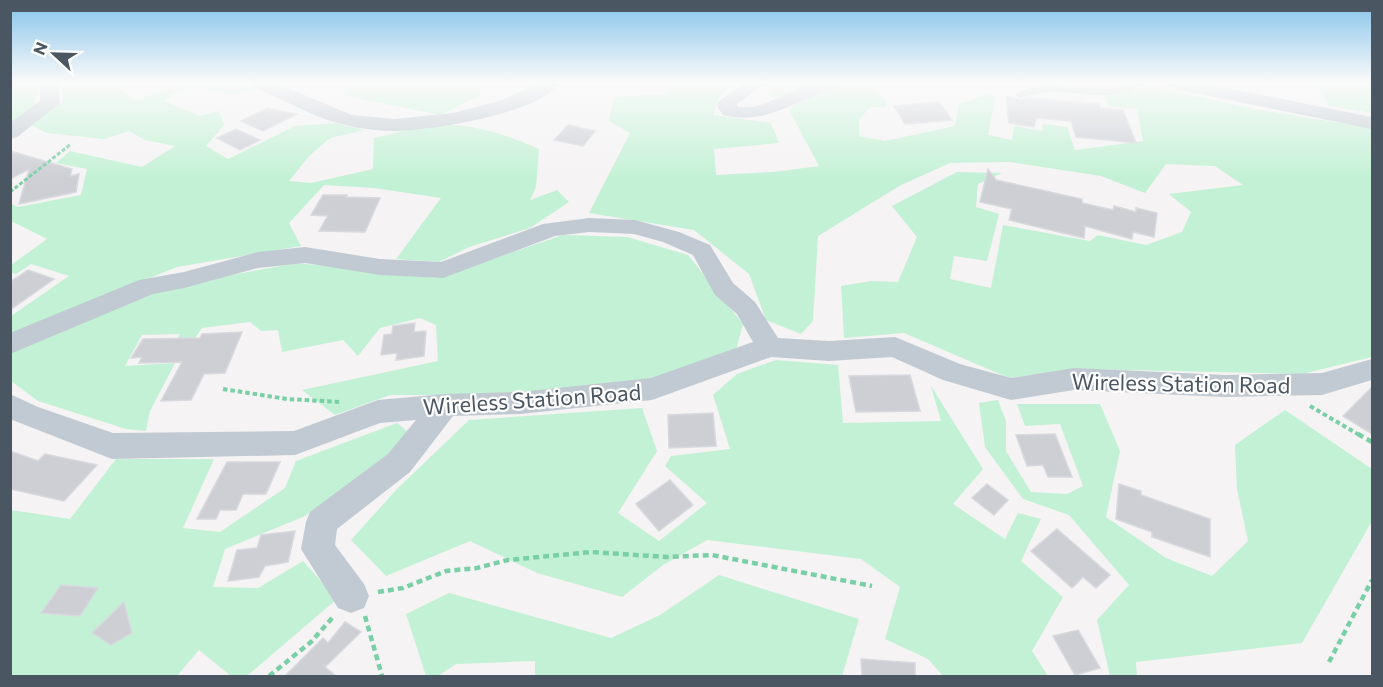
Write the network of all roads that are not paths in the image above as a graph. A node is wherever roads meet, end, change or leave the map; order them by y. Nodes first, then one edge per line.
1 (35, 115) edge
2 (333, 115) edge
3 (469, 115) edge
4 (1333, 115) edge
5 (1372, 123) edge
6 (10, 133) edge
7 (10, 344) edge
8 (770, 347) junction
9 (1372, 370) edge
10 (10, 405) edge
11 (445, 405) junction
12 (351, 596) road end

1 - 6 street
2 - 3 street
4 - 5 street
7 - 8 street
8 - 9 street, Wireless Station Road
8 - 11 street, Wireless Station Road
10 - 11 street, Wireless Station Road
11 - 12 street

